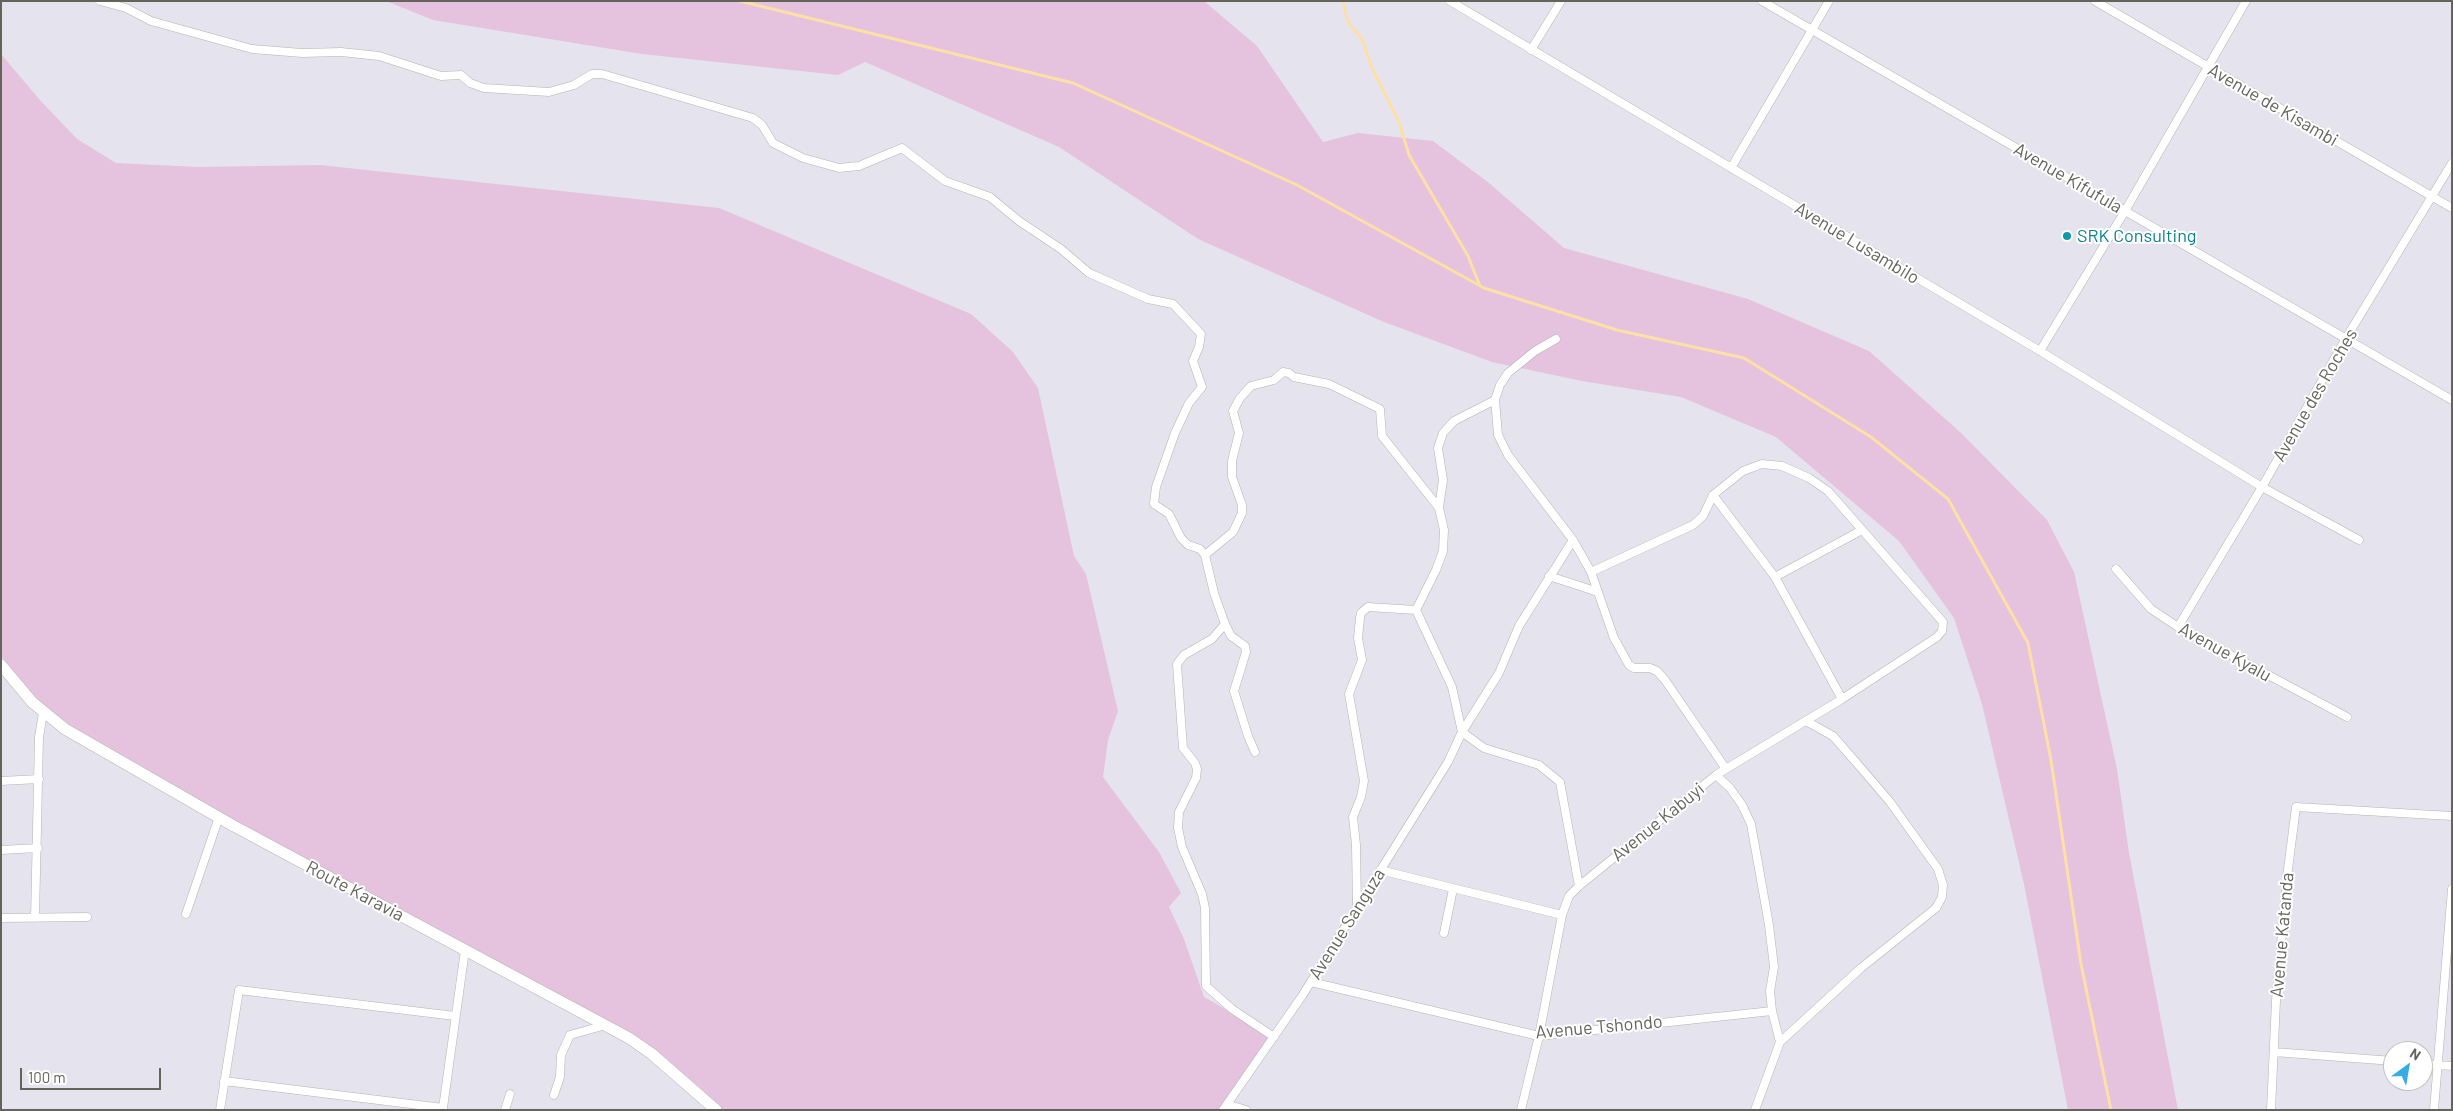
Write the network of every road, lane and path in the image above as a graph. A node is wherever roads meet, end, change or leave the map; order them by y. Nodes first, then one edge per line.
1 (100, 1) edge
2 (1450, 1) edge
3 (1560, 1) edge
4 (1762, 1) edge
5 (1829, 1) edge
6 (2095, 1) edge
7 (2246, 1) edge
8 (1812, 30) junction
9 (1531, 50) junction
10 (2208, 68) junction
11 (2452, 163) edge
12 (1731, 168) junction
13 (2433, 197) junction
14 (2452, 208) edge
15 (2125, 211) junction
16 (1556, 340) dead end
17 (2345, 340) junction
18 (2040, 351) junction
19 (1495, 400) junction
20 (2452, 400) edge
21 (2262, 487) junction
22 (1713, 495) junction
23 (1439, 508) junction
24 (1862, 530) junction
25 (1573, 540) junction
26 (2358, 540) dead end
27 (1205, 555) junction
28 (2116, 570) dead end
29 (1591, 572) junction
30 (1549, 576) junction
31 (1775, 577) junction
32 (1598, 592) junction
33 (1416, 610) junction
34 (1225, 624) junction
35 (2178, 626) junction
36 (1, 665) edge
37 (1842, 699) junction
38 (43, 713) junction
39 (2347, 717) dead end
40 (1806, 721) junction
41 (1462, 732) junction
42 (1255, 752) dead end
43 (1726, 769) junction
44 (1716, 775) junction
45 (39, 780) junction
46 (1, 781) edge
47 (2452, 816) edge
48 (219, 817) junction
49 (38, 848) junction
50 (1, 850) edge
51 (1380, 870) junction
52 (1579, 886) junction
53 (1453, 889) junction
54 (2452, 889) edge
55 (1357, 908) junction
56 (186, 914) dead end
57 (1562, 915) junction
58 (87, 917) dead end
59 (1, 918) edge
60 (36, 918) junction
61 (1444, 933) dead end
62 (465, 950) junction
63 (1311, 982) junction
64 (1772, 1011) junction
65 (455, 1016) junction
66 (606, 1025) junction
67 (1539, 1036) junction
68 (1274, 1037) junction
69 (1780, 1042) junction
70 (2274, 1052) junction
71 (2383, 1060) edge
72 (2433, 1065) edge
73 (2438, 1065) junction
74 (2452, 1066) edge
75 (224, 1081) junction
76 (510, 1094) dead end
77 (554, 1095) dead end
78 (1225, 1107) edge
79 (447, 1109) edge
80 (220, 1110) edge
81 (505, 1110) edge
82 (716, 1110) edge
83 (1246, 1110) edge
84 (1521, 1110) edge
85 (1756, 1110) edge
86 (2271, 1110) edge
87 (2434, 1110) edge

1 - 27 street
2 - 9 street, Avenue Lusambilo
3 - 9 street
4 - 8 street, Avenue Kifufula
5 - 8 street
6 - 10 street, Avenue de Kisambi
7 - 10 street
8 - 12 street
8 - 15 street, Avenue Kifufula
9 - 12 street, Avenue Lusambilo
10 - 13 street, Avenue de Kisambi
10 - 15 street
11 - 13 street, Avenue des Roches
12 - 18 street, Avenue Lusambilo
13 - 14 street, Avenue de Kisambi
13 - 17 street, Avenue des Roches
15 - 17 street, Avenue Kifufula
15 - 18 street
16 - 19 street
17 - 20 street, Avenue Kifufula
17 - 21 street, Avenue des Roches
18 - 21 street, Avenue Lusambilo
19 - 23 street
19 - 25 street
21 - 26 street, Avenue Lusambilo
21 - 35 street, Avenue des Roches
22 - 24 street
22 - 29 street
22 - 31 street
23 - 27 street
23 - 33 street
24 - 31 street
24 - 37 street, Avenue Kabuyi
25 - 29 street
25 - 30 street, Avenue Sanguza
27 - 34 street
28 - 35 street, Avenue Kyalu
29 - 32 street
30 - 32 street
30 - 41 street, Avenue Sanguza
31 - 37 street
32 - 43 street
33 - 41 street
33 - 55 street
34 - 42 street
34 - 68 street
35 - 39 street, Avenue Kyalu
36 - 38 street, Route Karavia
37 - 40 street, Avenue Kabuyi
38 - 45 street
38 - 48 street, Route Karavia
40 - 43 street, Avenue Kabuyi
40 - 69 street
41 - 51 street, Avenue Sanguza
41 - 52 street
43 - 44 street, Avenue Kabuyi
44 - 52 street, Avenue Kabuyi
44 - 64 street
45 - 46 street
45 - 49 street
47 - 70 street, Avenue Katanda
48 - 56 street
48 - 62 street, Route Karavia
49 - 50 street
49 - 60 street
51 - 53 street
51 - 55 street, Avenue Sanguza
52 - 57 street, Avenue Kabuyi
53 - 57 street
53 - 61 street
54 - 73 street
55 - 63 street, Avenue Sanguza
57 - 67 street, Avenue Kabuyi
58 - 60 street
59 - 60 street
62 - 65 street
62 - 66 street, Route Karavia
63 - 67 street, Avenue Tshondo
63 - 68 street, Avenue Sanguza
64 - 67 street, Avenue Tshondo
64 - 69 street
65 - 75 street
65 - 79 street
66 - 77 street
66 - 82 street, Route Karavia
67 - 84 street, Avenue Kabuyi
68 - 78 street, Avenue Sanguza
69 - 85 street
70 - 71 street
70 - 86 street, Avenue Katanda
72 - 73 street
73 - 74 street
73 - 87 street
75 - 79 street
75 - 80 street
76 - 81 street
78 - 83 street

